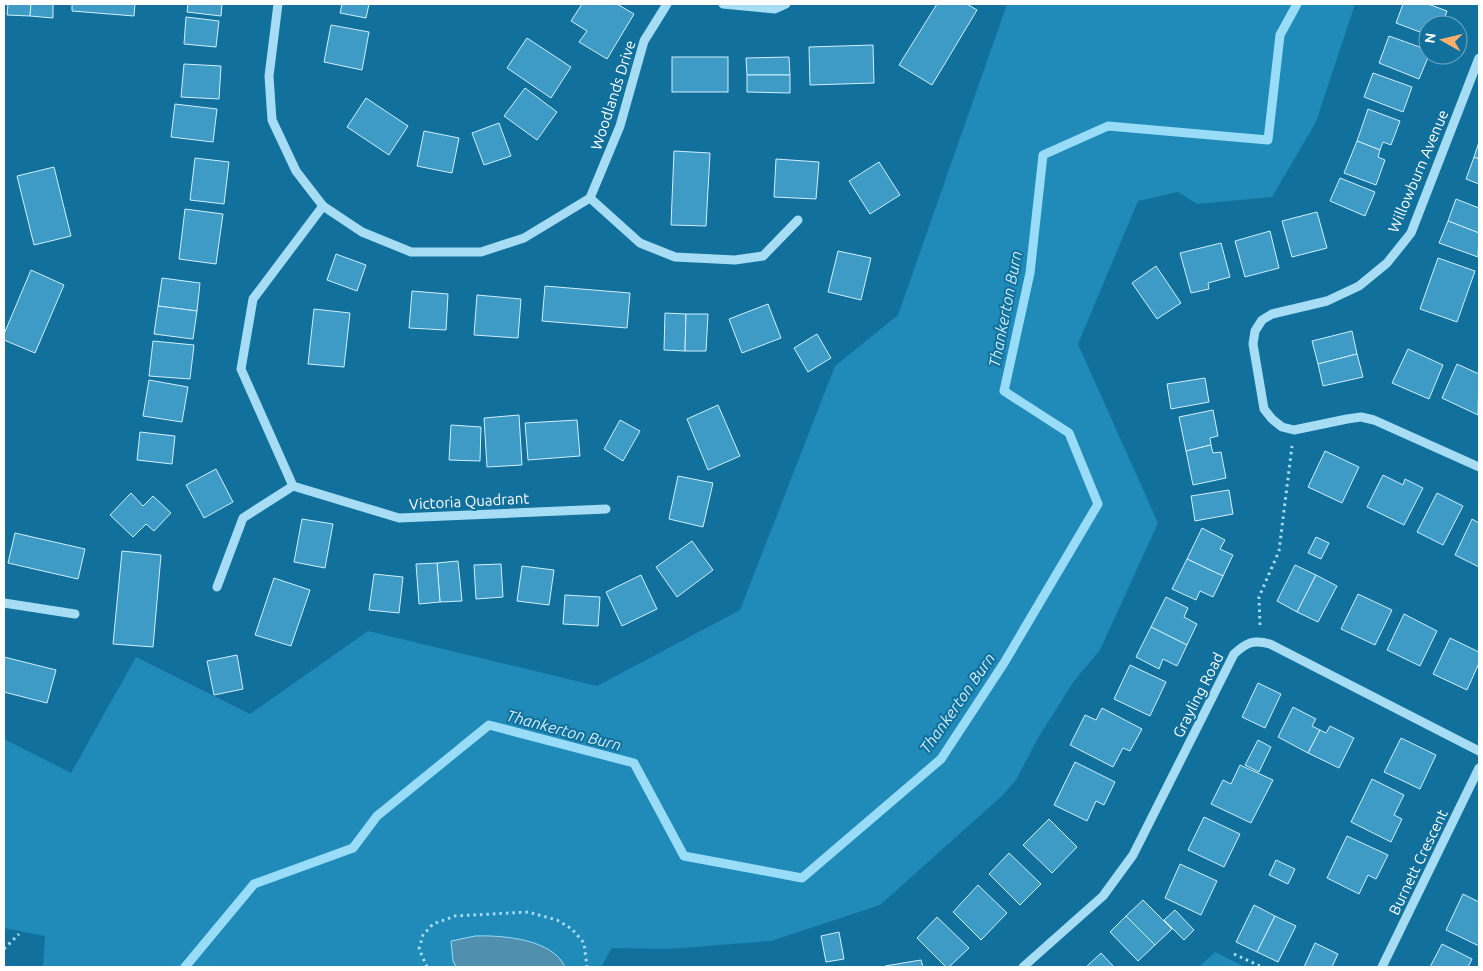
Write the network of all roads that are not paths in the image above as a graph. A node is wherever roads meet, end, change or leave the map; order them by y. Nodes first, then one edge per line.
1 (278, 4) edge
2 (667, 4) edge
3 (723, 4) edge
4 (786, 4) edge
5 (1479, 58) edge
6 (590, 198) junction
7 (323, 206) junction
8 (798, 220) dead end
9 (1479, 468) edge
10 (293, 486) junction
11 (606, 508) dead end
12 (217, 587) dead end
13 (4, 603) edge
14 (76, 614) dead end
15 (1479, 751) edge
16 (1479, 768) edge
17 (1023, 967) edge
18 (1382, 967) edge

1 - 7 street
2 - 6 street, Woodlands Drive
3 - 4 street
5 - 9 street, Willowburn Avenue
6 - 7 street
6 - 8 street
7 - 10 street
10 - 11 street, Victoria Quadrant
10 - 12 street
13 - 14 street
15 - 17 street, Grayling Road
16 - 18 street, Burnett Crescent

